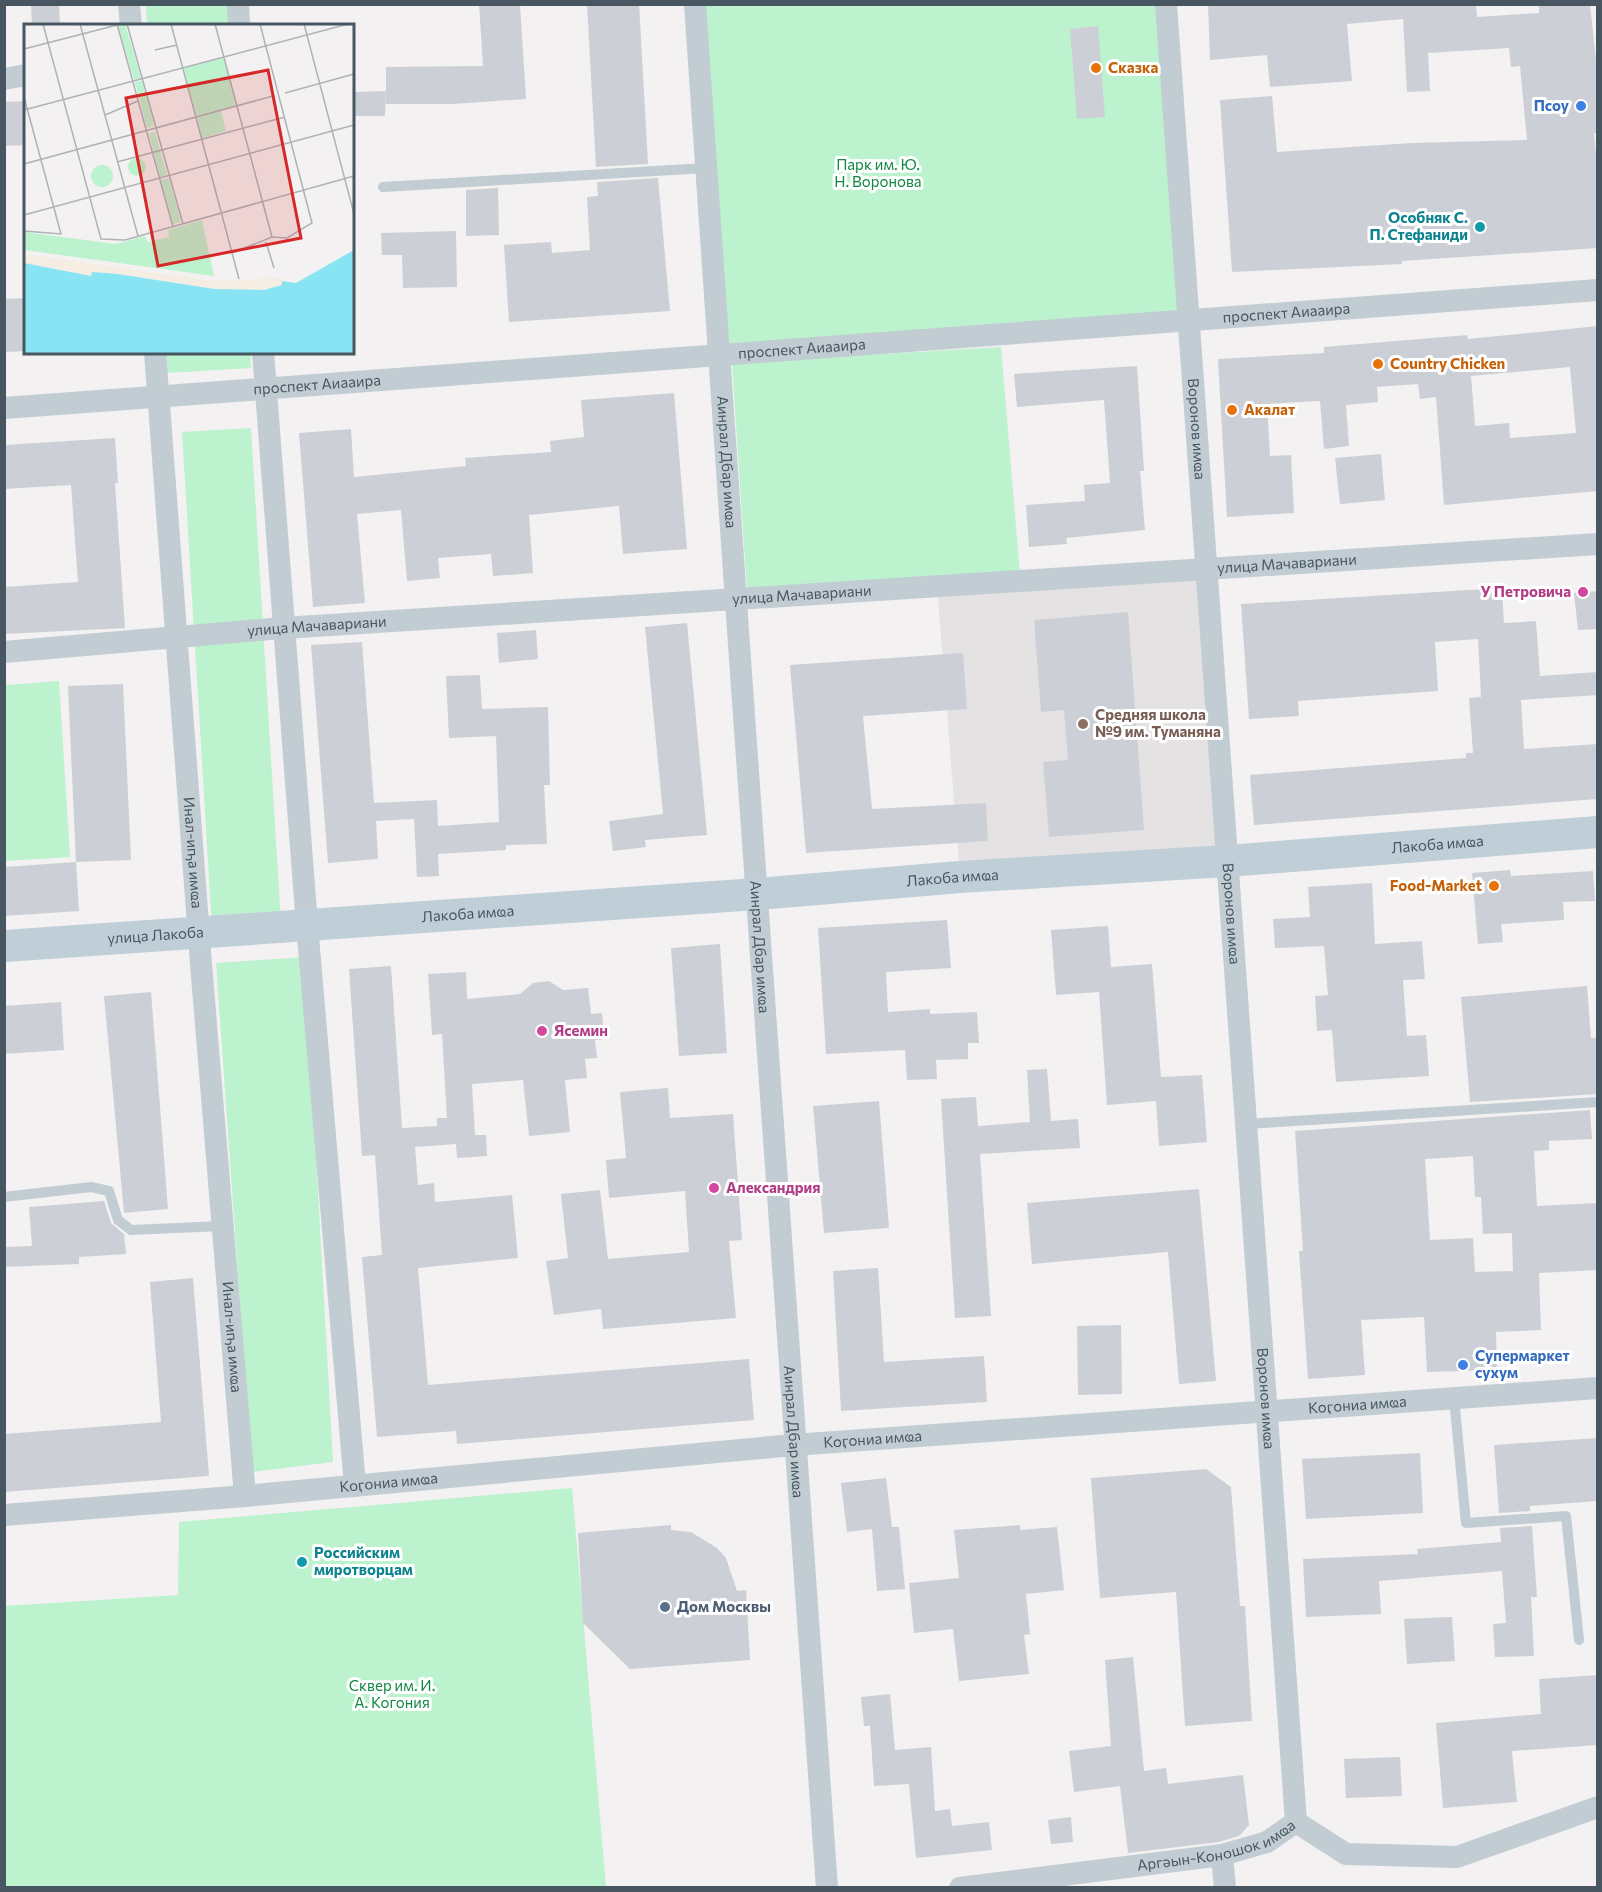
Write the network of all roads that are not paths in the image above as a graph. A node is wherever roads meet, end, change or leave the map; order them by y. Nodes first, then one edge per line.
1 (129, 4) edge
2 (238, 4) edge
3 (695, 4) edge
4 (1166, 4) edge
5 (131, 24) edge
6 (239, 24) edge
7 (24, 75) edge
8 (4, 79) edge
9 (706, 168) junction
10 (383, 187) dead end
11 (1598, 290) edge
12 (1189, 319) junction
13 (156, 354) edge
14 (263, 354) edge
15 (719, 354) junction
16 (266, 389) junction
17 (159, 396) junction
18 (4, 408) edge
19 (1598, 544) edge
20 (1207, 569) junction
21 (737, 599) junction
22 (283, 628) junction
23 (177, 635) junction
24 (4, 652) edge
25 (1598, 832) edge
26 (1227, 861) junction
27 (757, 894) junction
28 (307, 925) junction
29 (198, 932) junction
30 (4, 946) edge
31 (1598, 1102) edge
32 (1246, 1124) junction
33 (4, 1197) edge
34 (222, 1226) junction
35 (1598, 1388) edge
36 (1454, 1398) junction
37 (1267, 1412) junction
38 (793, 1445) junction
39 (355, 1486) junction
40 (245, 1496) junction
41 (4, 1515) edge
42 (1579, 1640) dead end
43 (1598, 1807) edge
44 (1296, 1822) junction
45 (1222, 1856) junction
46 (827, 1887) edge
47 (960, 1887) edge
48 (1225, 1887) edge

1 - 5 street
2 - 6 street
3 - 9 street, Аинрал Дбар имҩа
4 - 12 street, Воронов имҩа
7 - 8 street
9 - 10 lane
9 - 15 street, Аинрал Дбар имҩа
11 - 12 street, проспект Аиааира
12 - 15 street, проспект Аиааира
12 - 20 street, Воронов имҩа
13 - 17 street, Инал-иҧа имҩа
14 - 16 street
15 - 16 street, проспект Аиааира
15 - 21 street, Аинрал Дбар имҩа
16 - 17 street, проспект Аиааира
16 - 22 street
17 - 18 street, проспект Аиааира
17 - 23 street, Инал-иҧа имҩа
19 - 20 street, улица Мачавариани
20 - 21 street, улица Мачавариани
20 - 26 street, Воронов имҩа
21 - 22 street, улица Мачавариани
21 - 27 street, Аинрал Дбар имҩа
22 - 23 street, улица Мачавариани
22 - 28 street
23 - 24 street, улица Мачавариани
23 - 29 street, Инал-иҧа имҩа
25 - 26 main road, Лакоба имҩа
26 - 27 main road, Лакоба имҩа
26 - 32 street, Воронов имҩа
27 - 28 main road, Лакоба имҩа
27 - 38 street, Аинрал Дбар имҩа
28 - 29 main road, улица Лакоба
28 - 39 street
29 - 30 main road, улица Лакоба
29 - 34 street, Инал-иҧа имҩа
31 - 32 lane
32 - 37 street, Воронов имҩа
33 - 34 lane
34 - 40 street, Инал-иҧа имҩа
35 - 36 street, Коӷониа имҩа
36 - 37 street, Коӷониа имҩа
36 - 42 lane
37 - 38 street, Коӷониа имҩа
37 - 44 street, Воронов имҩа
38 - 39 street, Коӷониа имҩа
38 - 46 street, Аинрал Дбар имҩа
39 - 40 street, Коӷониа имҩа
40 - 41 street, Коӷониа имҩа
43 - 44 street, Аргәын-Коношок имҩа
44 - 45 street, Аргәын-Коношок имҩа
45 - 47 street, Аргәын-Коношок имҩа
45 - 48 street

